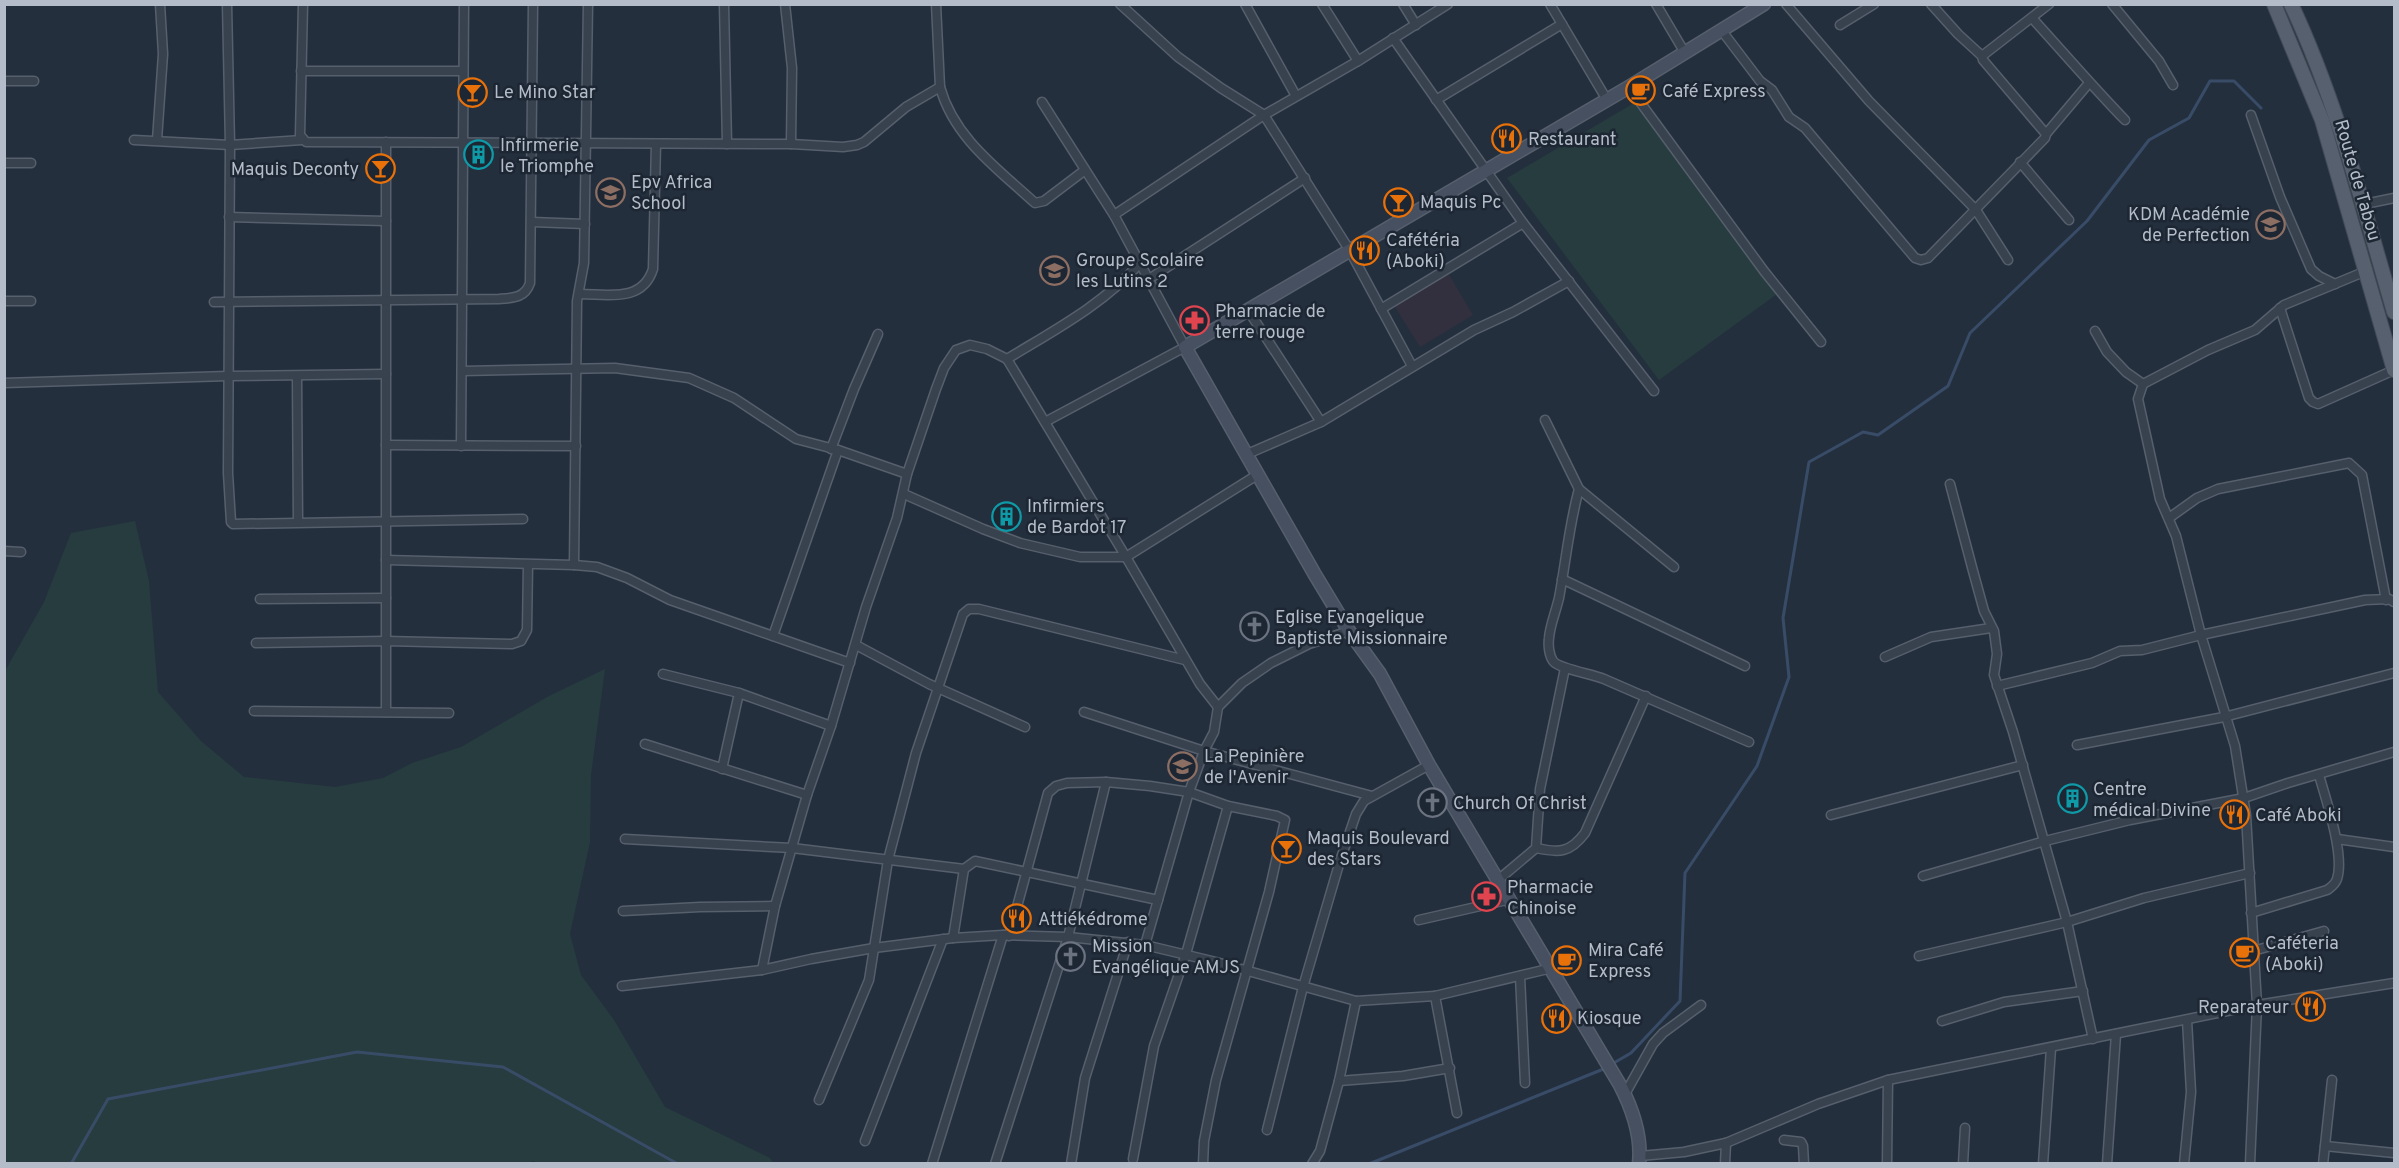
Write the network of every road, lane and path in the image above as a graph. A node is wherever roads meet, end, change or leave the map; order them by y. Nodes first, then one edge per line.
1 (160, 4) edge
2 (227, 4) edge
3 (303, 4) edge
4 (464, 4) edge
5 (533, 4) edge
6 (588, 4) edge
7 (724, 4) edge
8 (784, 4) edge
9 (936, 4) edge
10 (1120, 4) edge
11 (1245, 4) edge
12 (1322, 4) edge
13 (1402, 4) edge
14 (1448, 4) edge
15 (1550, 4) edge
16 (1656, 4) edge
17 (1764, 4) edge
18 (1786, 4) edge
19 (1874, 4) edge
20 (1931, 4) edge
21 (2049, 4) edge
22 (2112, 4) edge
23 (2274, 4) edge
24 (2291, 4) edge
25 (2032, 18) junction
26 (1562, 24) junction
27 (1416, 25) junction
28 (1840, 25) dead end
29 (1722, 31) junction
30 (1394, 38) junction
31 (1685, 53) junction
32 (1982, 56) junction
33 (1358, 60) junction
34 (302, 71) junction
35 (463, 71) junction
36 (4, 81) edge
37 (34, 81) dead end
38 (2089, 83) junction
39 (2174, 85) dead end
40 (940, 87) junction
41 (1629, 87) junction
42 (1296, 96) junction
43 (1436, 100) junction
44 (1607, 100) junction
45 (1042, 102) dead end
46 (1264, 115) junction
47 (2251, 115) dead end
48 (2125, 120) dead end
49 (2046, 134) junction
50 (134, 140) dead end
51 (157, 140) junction
52 (302, 140) junction
53 (386, 142) junction
54 (462, 142) junction
55 (530, 144) junction
56 (586, 144) junction
57 (656, 144) junction
58 (727, 144) junction
59 (791, 144) junction
60 (230, 145) junction
61 (31, 162) dead end
62 (2020, 162) junction
63 (4, 163) edge
64 (1085, 170) junction
65 (1484, 170) junction
66 (1305, 178) junction
67 (2394, 198) edge
68 (2355, 206) junction
69 (1976, 210) junction
70 (1114, 215) junction
71 (229, 217) junction
72 (2069, 220) dead end
73 (386, 221) junction
74 (532, 222) junction
75 (1523, 223) junction
76 (585, 224) junction
77 (1350, 251) junction
78 (2008, 260) dead end
79 (1140, 263) junction
80 (2366, 271) junction
81 (1149, 279) junction
82 (1569, 281) junction
83 (2335, 284) junction
84 (579, 294) junction
85 (462, 298) junction
86 (385, 299) junction
87 (4, 301) edge
88 (31, 301) dead end
89 (214, 302) dead end
90 (229, 302) junction
91 (2280, 308) junction
92 (1381, 309) junction
93 (1248, 310) junction
94 (2394, 312) edge
95 (2095, 331) dead end
96 (878, 334) dead end
97 (1821, 342) dead end
98 (1185, 347) junction
99 (1007, 359) junction
100 (1413, 366) junction
101 (576, 369) junction
102 (2394, 370) edge
103 (463, 371) junction
104 (386, 374) junction
105 (228, 376) junction
106 (297, 376) junction
107 (4, 383) edge
108 (2143, 384) junction
109 (1654, 391) dead end
110 (1545, 420) dead end
111 (1046, 422) junction
112 (1321, 422) junction
113 (386, 445) junction
114 (462, 446) junction
115 (576, 446) junction
116 (834, 449) junction
117 (1245, 455) junction
118 (907, 474) junction
119 (1257, 476) junction
120 (1950, 484) dead end
121 (1579, 489) junction
122 (904, 494) junction
123 (2169, 518) junction
124 (523, 519) dead end
125 (386, 520) junction
126 (298, 522) junction
127 (4, 551) edge
128 (21, 552) dead end
129 (1126, 557) junction
130 (386, 560) junction
131 (528, 565) junction
132 (574, 565) junction
133 (1674, 567) dead end
134 (1562, 579) junction
135 (386, 598) junction
136 (260, 599) dead end
137 (2390, 601) edge
138 (1991, 628) junction
139 (1349, 631) junction
140 (2201, 635) junction
141 (772, 636) junction
142 (386, 641) junction
143 (256, 643) dead end
144 (856, 645) junction
145 (1885, 657) dead end
146 (1185, 660) junction
147 (850, 663) junction
148 (1745, 666) dead end
149 (1565, 668) junction
150 (2394, 673) edge
151 (663, 674) dead end
152 (1997, 686) junction
153 (939, 687) junction
154 (739, 693) junction
155 (1646, 696) junction
156 (1218, 707) junction
157 (254, 711) dead end
158 (386, 712) junction
159 (1084, 712) dead end
160 (449, 713) dead end
161 (2224, 717) junction
162 (831, 726) junction
163 (1024, 727) dead end
164 (1749, 741) dead end
165 (645, 744) dead end
166 (2077, 745) dead end
167 (1204, 751) junction
168 (2394, 752) edge
169 (1429, 765) junction
170 (2023, 765) junction
171 (722, 769) junction
172 (2319, 775) junction
173 (1106, 782) junction
174 (1189, 792) junction
175 (807, 795) junction
176 (1372, 796) junction
177 (2244, 798) junction
178 (1228, 806) junction
179 (1831, 814) dead end
180 (626, 839) dead end
181 (2337, 839) junction
182 (2044, 841) junction
183 (792, 848) junction
184 (1536, 848) junction
185 (2394, 848) edge
186 (888, 860) junction
187 (964, 869) junction
188 (1026, 871) junction
189 (2250, 873) junction
190 (1923, 876) dead end
191 (1498, 880) junction
192 (1080, 885) junction
193 (1511, 899) junction
194 (1158, 900) junction
195 (775, 906) junction
196 (623, 911) dead end
197 (2251, 913) junction
198 (1419, 920) dead end
199 (2067, 922) junction
200 (2324, 931) dead end
201 (1006, 935) junction
202 (1068, 937) junction
203 (953, 938) junction
204 (943, 939) junction
205 (1128, 942) junction
206 (1145, 945) junction
207 (874, 948) junction
208 (2253, 951) junction
209 (1186, 954) junction
210 (1919, 957) dead end
211 (1552, 968) junction
212 (762, 970) junction
213 (1248, 971) junction
214 (1520, 976) junction
215 (2394, 983) edge
216 (621, 986) dead end
217 (1303, 987) junction
218 (2083, 991) junction
219 (1436, 996) junction
220 (1356, 1001) junction
221 (1701, 1005) dead end
222 (2257, 1005) junction
223 (2187, 1020) junction
224 (1942, 1021) dead end
225 (2116, 1034) junction
226 (2093, 1039) junction
227 (2050, 1048) junction
228 (1450, 1068) junction
229 (1888, 1080) junction
230 (2332, 1080) dead end
231 (1339, 1081) junction
232 (1525, 1083) dead end
233 (1625, 1094) junction
234 (819, 1100) dead end
235 (1457, 1113) dead end
236 (1965, 1128) dead end
237 (1267, 1130) dead end
238 (1784, 1140) dead end
239 (865, 1141) dead end
240 (1726, 1143) junction
241 (2325, 1146) junction
242 (2394, 1153) edge
243 (1133, 1159) dead end
244 (1640, 1160) edge
245 (932, 1164) edge
246 (995, 1164) edge
247 (1071, 1164) edge
248 (1203, 1164) edge
249 (1312, 1164) edge
250 (1725, 1164) edge
251 (1804, 1164) edge
252 (1887, 1164) edge
253 (1963, 1164) edge
254 (2043, 1164) edge
255 (2107, 1164) edge
256 (2184, 1164) edge
257 (2250, 1164) edge
258 (2323, 1164) edge

1 - 51 street
2 - 60 street
3 - 34 street
4 - 35 street
5 - 55 street
6 - 56 street
7 - 58 street
8 - 59 street
9 - 40 street
10 - 46 street
11 - 42 street
12 - 33 street
13 - 27 street
14 - 27 street
15 - 26 street
16 - 31 street
17 - 29 street
18 - 69 street
19 - 28 street
20 - 32 street
21 - 25 street
22 - 39 street
23 - 68 main road, Route de Tabou
24 - 68 main road, Route de Tabou
25 - 32 street
25 - 38 street
26 - 43 street
26 - 44 street
27 - 30 street
29 - 31 street
29 - 69 street
30 - 33 street
30 - 43 street
31 - 41 street
32 - 49 street
33 - 42 street
34 - 35 street
34 - 52 street
35 - 54 street
36 - 37 street
38 - 48 street
38 - 49 street
40 - 59 street
40 - 64 street
41 - 44 street
41 - 97 street
42 - 46 street
43 - 65 street
44 - 65 street
45 - 64 street
46 - 66 street
46 - 70 street
47 - 83 street
49 - 62 street
50 - 51 street
51 - 60 street
52 - 53 street
52 - 60 street
53 - 54 street
53 - 73 street
54 - 55 street
54 - 85 street
55 - 56 street
55 - 74 street
56 - 57 street
56 - 76 street
57 - 58 street
57 - 84 street
58 - 59 street
60 - 71 street
61 - 63 street
62 - 69 street
62 - 72 street
64 - 70 street
65 - 75 street
65 - 77 street
66 - 77 street
66 - 81 street
67 - 68 street
68 - 80 main road, Route de Tabou
68 - 94 main road, Route de Tabou
69 - 78 street
70 - 79 street
71 - 73 street
71 - 90 street
73 - 86 street
74 - 76 street
74 - 85 street
75 - 82 street
75 - 92 street
76 - 84 street
77 - 92 street
77 - 93 street
79 - 81 street
79 - 99 street
80 - 83 street
80 - 102 main road, Route de Tabou
81 - 98 street
82 - 100 street
82 - 109 street
83 - 91 street
84 - 101 street
85 - 86 street
85 - 103 street
86 - 90 street
86 - 104 street
87 - 88 street
89 - 90 street
90 - 105 street
91 - 102 street
91 - 108 street
92 - 100 street
93 - 98 street
93 - 112 street
95 - 108 street
96 - 116 street
98 - 111 street
98 - 117 street
99 - 111 street
99 - 118 street
100 - 112 street
101 - 103 street
101 - 115 street
101 - 116 street
103 - 114 street
104 - 106 street
104 - 113 street
105 - 106 street
105 - 107 street
105 - 126 street
106 - 126 street
108 - 123 street
110 - 121 street
111 - 129 street
112 - 117 street
113 - 114 street
113 - 125 street
114 - 115 street
115 - 132 street
116 - 118 street
116 - 141 street
117 - 119 street
118 - 122 street
119 - 129 street
119 - 139 street
120 - 138 street
121 - 133 street
121 - 134 street
122 - 129 street
122 - 144 street
123 - 137 street
123 - 140 street
124 - 125 street
125 - 126 street
125 - 130 street
127 - 128 street
129 - 146 street
130 - 131 street
130 - 135 street
131 - 132 street
131 - 142 street
132 - 141 street
134 - 148 street
134 - 149 street
135 - 136 street
135 - 142 street
137 - 140 street
138 - 145 street
138 - 152 street
139 - 156 street
139 - 169 street
140 - 152 street
140 - 161 street
141 - 147 street
142 - 143 street
142 - 158 street
144 - 147 street
144 - 153 street
146 - 153 street
146 - 156 street
147 - 162 street
149 - 155 street
149 - 184 street
150 - 161 street
151 - 154 street
152 - 170 street
153 - 163 street
153 - 186 street
154 - 162 street
154 - 171 street
155 - 164 street
155 - 184 street
156 - 167 street
157 - 158 street
158 - 160 street
159 - 167 street
161 - 166 street
161 - 177 street
162 - 175 street
165 - 171 street
167 - 174 street
167 - 176 street
168 - 172 street
169 - 176 street
169 - 191 street
170 - 179 street
170 - 182 street
171 - 175 street
172 - 177 street
172 - 181 street
173 - 174 street
173 - 188 street
173 - 192 street
174 - 178 street
174 - 194 street
175 - 183 street
176 - 217 street
177 - 182 street
177 - 189 street
178 - 209 street
178 - 213 street
180 - 183 street
181 - 185 street
181 - 197 street
182 - 190 street
182 - 199 street
183 - 186 street
183 - 195 street
184 - 191 street
186 - 187 street
186 - 207 street
187 - 188 street
187 - 203 street
188 - 192 street
188 - 201 street
189 - 197 street
189 - 199 street
191 - 193 street
192 - 194 street
192 - 202 street
193 - 198 street
193 - 211 street
194 - 206 street
195 - 196 street
195 - 212 street
197 - 208 street
199 - 210 street
199 - 218 street
200 - 208 street
201 - 202 street
201 - 203 street
201 - 245 street
202 - 205 street
202 - 246 street
203 - 204 street
204 - 207 street
204 - 239 street
205 - 206 street
205 - 247 street
206 - 209 street
207 - 212 street
207 - 234 street
208 - 222 street
209 - 213 street
209 - 243 street
211 - 214 street
211 - 233 street
212 - 216 street
213 - 217 street
213 - 248 street
214 - 219 street
214 - 232 street
215 - 222 street
217 - 220 street
217 - 237 street
218 - 224 street
218 - 226 street
219 - 220 street
219 - 228 street
220 - 231 street
221 - 233 street
222 - 223 street
222 - 257 street
223 - 225 street
223 - 256 street
225 - 226 street
225 - 255 street
226 - 227 street
227 - 229 street
227 - 254 street
228 - 231 street
228 - 235 street
229 - 240 street
229 - 252 street
230 - 241 street
231 - 249 street
233 - 244 street
236 - 253 street
238 - 251 street
240 - 244 street
240 - 250 street
241 - 242 street
241 - 258 street

